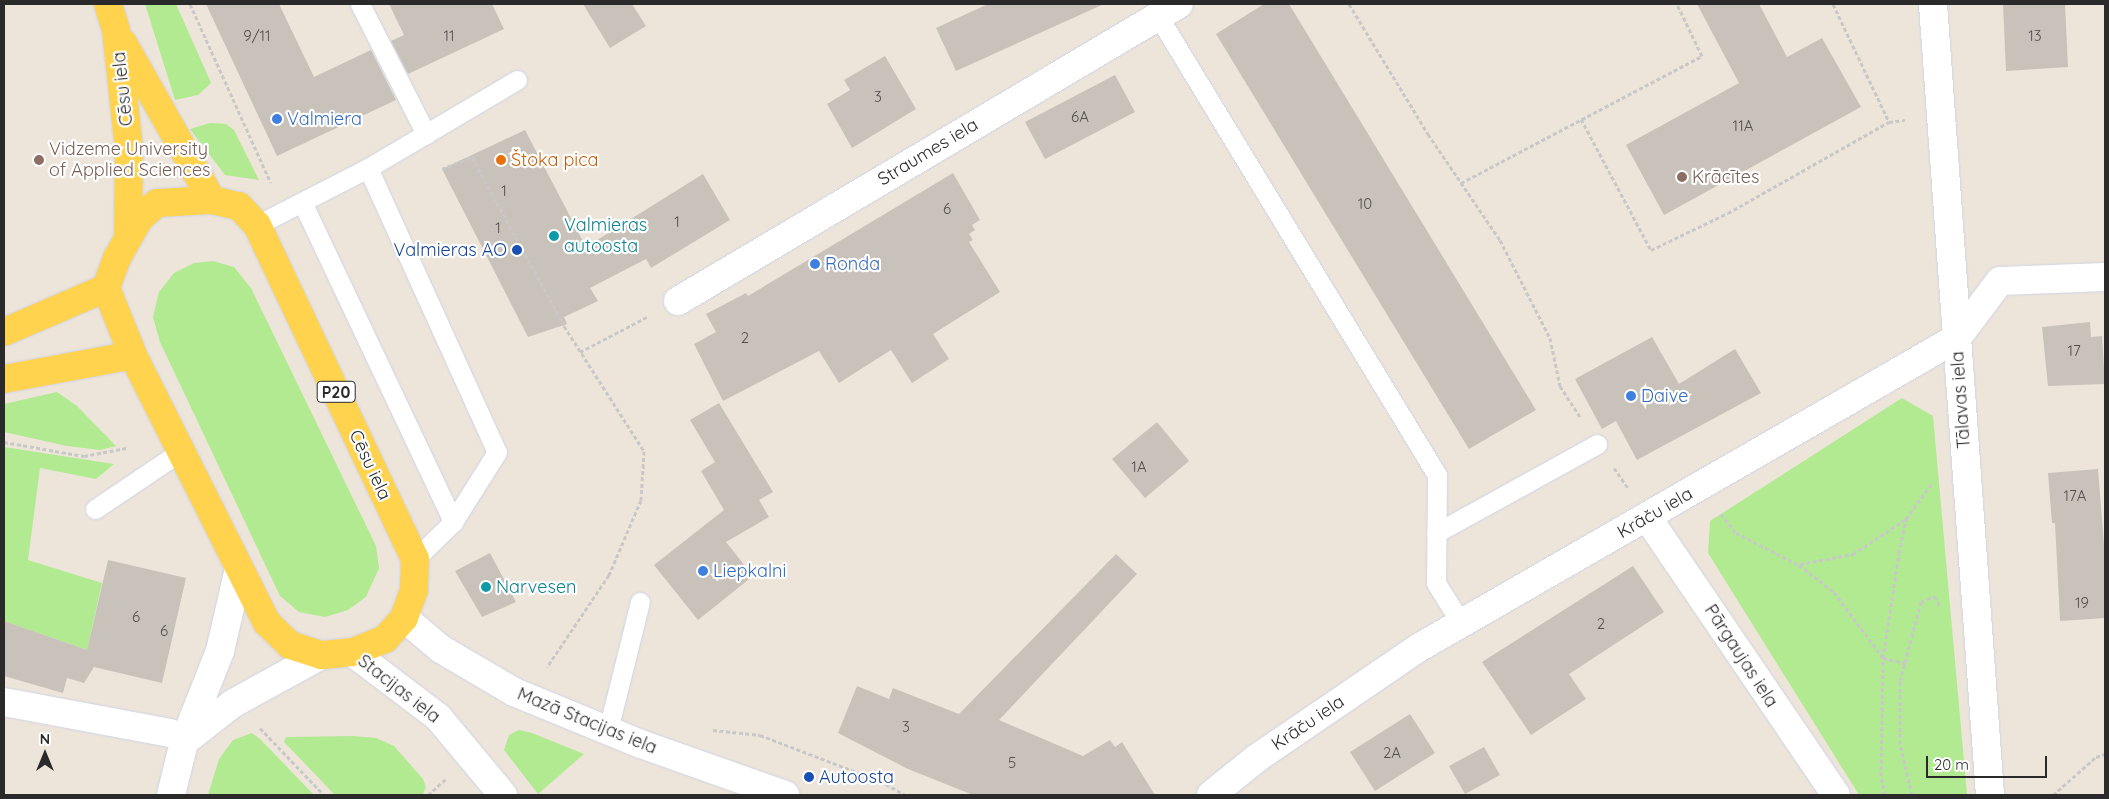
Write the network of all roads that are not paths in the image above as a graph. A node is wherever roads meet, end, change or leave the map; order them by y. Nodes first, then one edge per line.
1 (108, 4) edge
2 (360, 4) edge
3 (1933, 4) edge
4 (1168, 10) edge
5 (116, 30) junction
6 (517, 80) dead end
7 (426, 134) junction
8 (368, 168) junction
9 (212, 200) junction
10 (303, 204) junction
11 (256, 225) junction
12 (128, 238) junction
13 (2105, 277) edge
14 (106, 288) junction
15 (678, 301) road end
16 (4, 332) edge
17 (1956, 338) junction
18 (133, 355) junction
19 (4, 379) edge
20 (1597, 444) road end
21 (181, 451) junction
22 (95, 509) dead end
23 (1647, 517) junction
24 (454, 522) junction
25 (1436, 534) junction
26 (415, 559) junction
27 (240, 569) junction
28 (640, 602) dead end
29 (404, 618) junction
30 (1461, 623) junction
31 (352, 652) junction
32 (321, 655) junction
33 (4, 702) edge
34 (608, 730) junction
35 (177, 738) junction
36 (171, 795) edge
37 (503, 795) edge
38 (785, 795) edge
39 (1212, 795) edge
40 (1836, 795) edge
41 (1990, 795) edge

1 - 5 main road, Cēsu iela / P20
2 - 7 lane
3 - 17 street, Tālavas iela
4 - 15 street, Straumes iela
4 - 25 lane
5 - 9 main road, Cēsu iela / P20
5 - 12 main road, Cēsu iela / P20
6 - 7 lane
7 - 8 lane
8 - 10 lane
8 - 24 lane
9 - 11 main road, Cēsu iela / P20
9 - 12 main road, Cēsu iela / P20
10 - 11 lane
10 - 24 lane
11 - 26 main road, Cēsu iela / P20
12 - 14 main road, Cēsu iela / P20
13 - 17 street, Krāču iela
14 - 16 main road
14 - 18 main road, Cēsu iela
17 - 23 street, Krāču iela
17 - 41 street, Tālavas iela
18 - 19 main road
18 - 21 main road, Cēsu iela
20 - 25 lane
21 - 22 lane
21 - 27 main road, Cēsu iela
23 - 30 street, Krāču iela
23 - 40 street, Pārgaujas iela
24 - 26 lane
25 - 30 lane
26 - 29 main road, Cēsu iela / P20
27 - 32 main road, Cēsu iela
27 - 35 street
28 - 34 lane
29 - 31 main road, Cēsu iela
29 - 34 street, Mazā Stacijas iela
30 - 39 street, Krāču iela
31 - 32 main road, Cēsu iela
31 - 37 street, Stacijas iela
32 - 35 street, Cēsu iela
33 - 35 street
34 - 38 street, Mazā Stacijas iela
35 - 36 street

